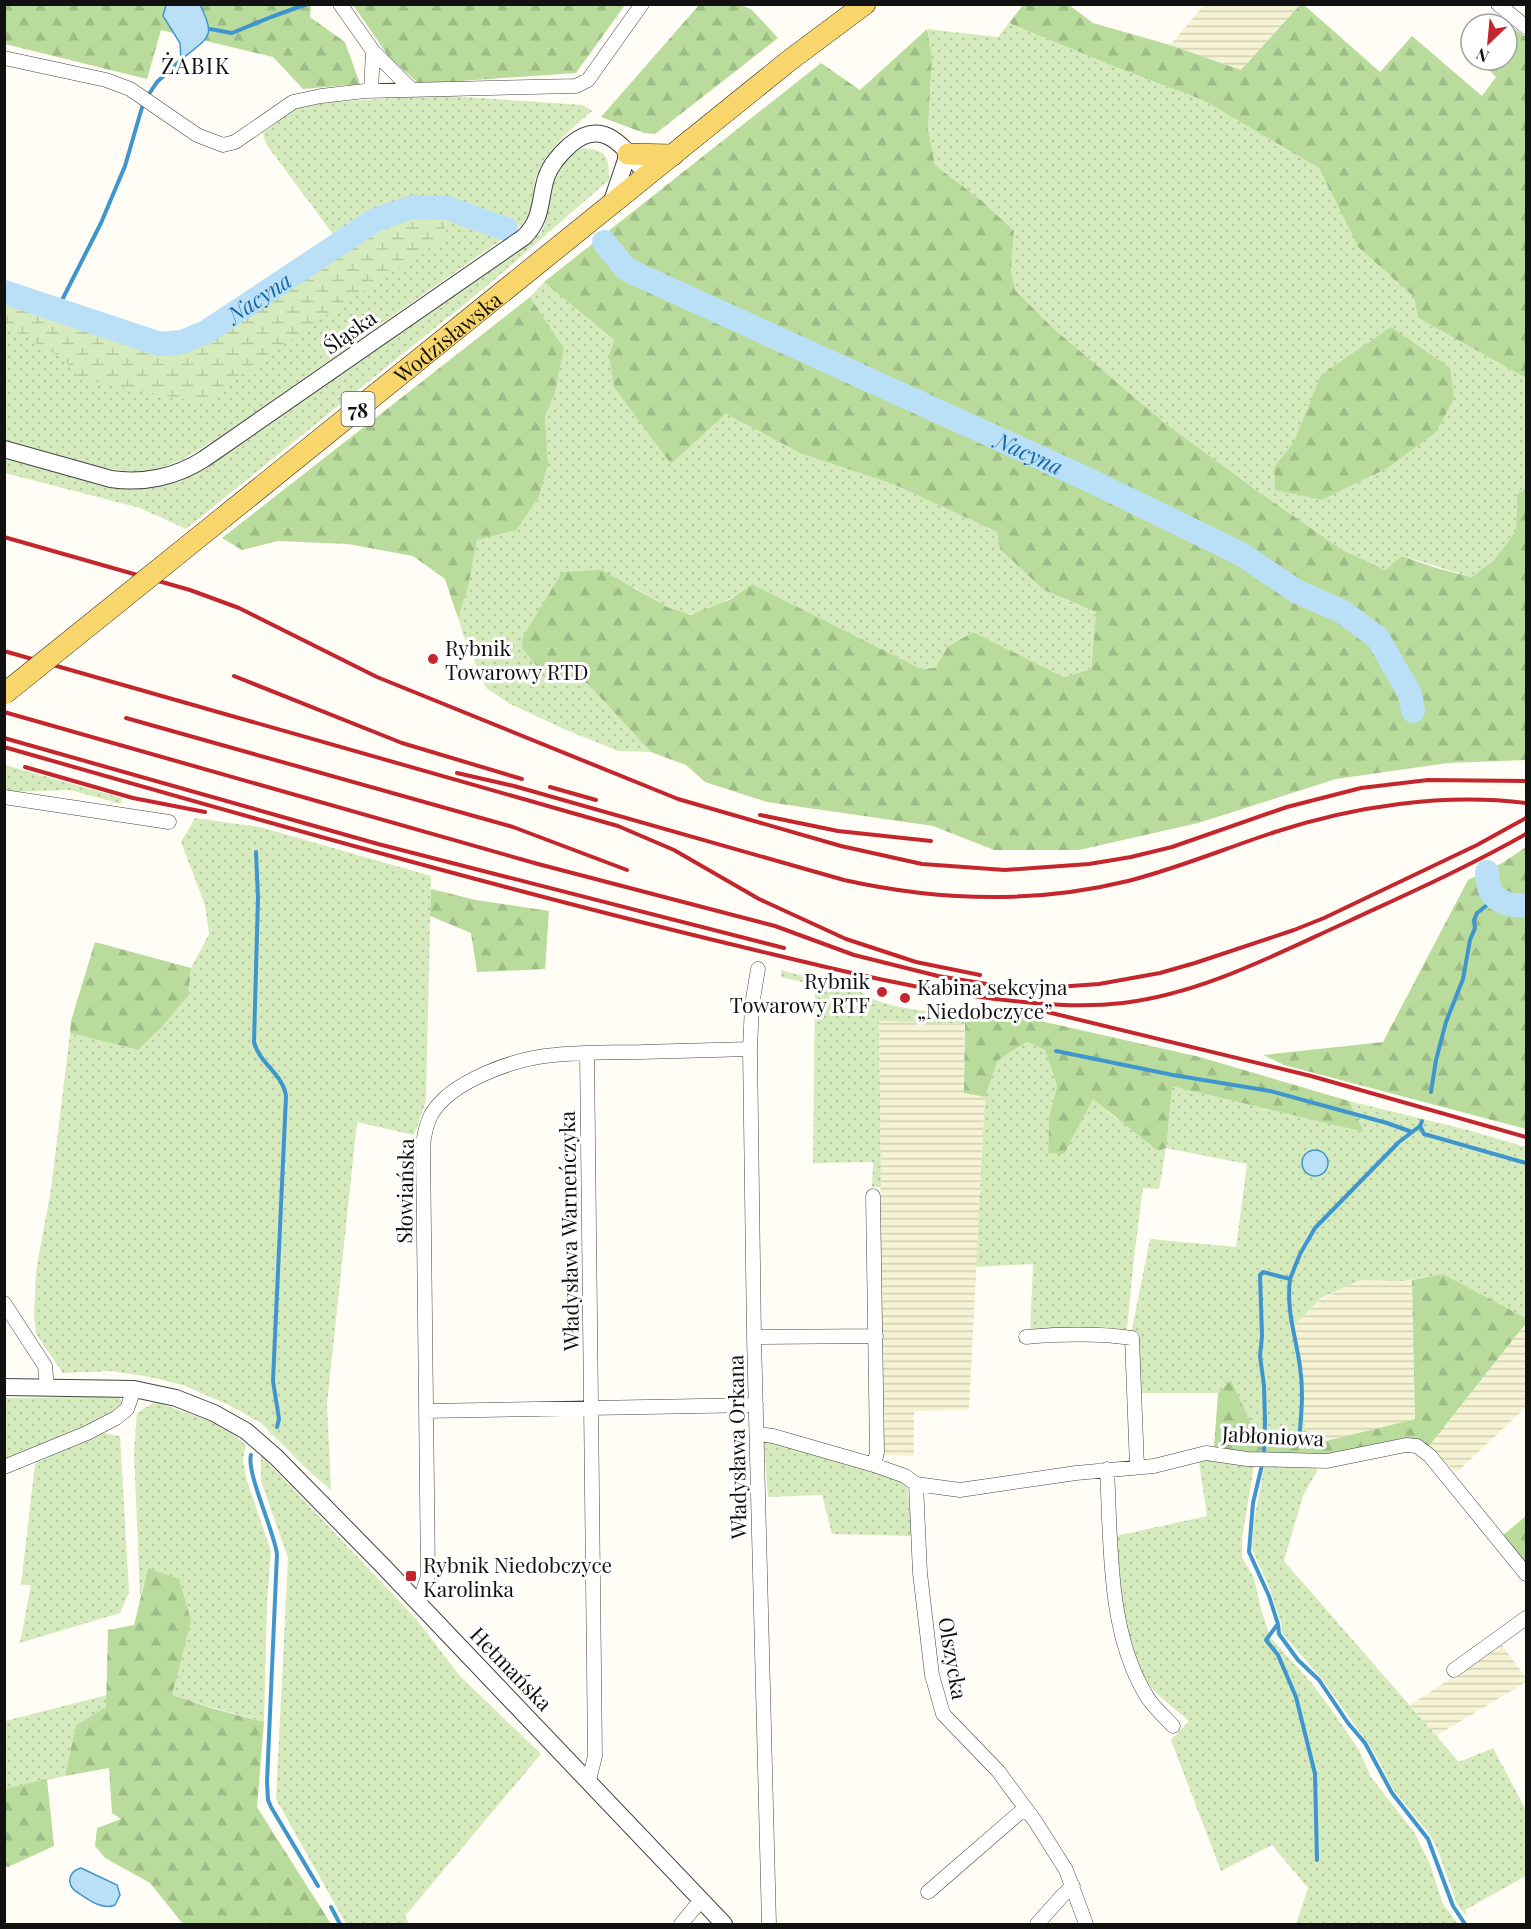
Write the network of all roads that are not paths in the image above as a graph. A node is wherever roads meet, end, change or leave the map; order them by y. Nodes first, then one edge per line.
1 (642, 4) edge
2 (866, 4) edge
3 (1497, 4) edge
4 (343, 9) edge
5 (1527, 27) edge
6 (373, 51) junction
7 (4, 58) edge
8 (412, 90) junction
9 (371, 91) junction
10 (628, 154) junction
11 (673, 155) junction
12 (647, 175) junction
13 (611, 204) junction
14 (4, 448) edge
15 (4, 694) edge
16 (4, 797) edge
17 (169, 822) dead end
18 (758, 969) dead end
19 (750, 1049) junction
20 (587, 1053) junction
21 (873, 1196) dead end
22 (4, 1304) edge
23 (876, 1336) junction
24 (1026, 1336) dead end
25 (754, 1337) junction
26 (4, 1387) edge
27 (47, 1387) junction
28 (134, 1389) junction
29 (756, 1405) junction
30 (591, 1409) junction
31 (426, 1411) junction
32 (757, 1434) junction
33 (874, 1465) junction
34 (4, 1467) edge
35 (1137, 1467) junction
36 (1107, 1469) junction
37 (916, 1484) junction
38 (1527, 1574) edge
39 (419, 1604) junction
40 (1527, 1618) edge
41 (1454, 1670) dead end
42 (1173, 1726) dead end
43 (589, 1780) junction
44 (1025, 1808) junction
45 (1073, 1886) junction
46 (928, 1892) dead end
47 (701, 1900) junction
48 (681, 1924) edge
49 (724, 1924) edge
50 (769, 1924) edge
51 (1038, 1924) edge
52 (1086, 1924) edge

1 - 8 street
2 - 11 main road, Wodzisławska / 78
3 - 5 street
4 - 6 street
6 - 8 street
6 - 9 street
7 - 9 street
8 - 9 street
10 - 11 main road
10 - 12 street, Śląska
10 - 13 street
10 - 14 street, Śląska
11 - 12 main road, Wodzisławska / 78
12 - 13 main road, Wodzisławska / 78
13 - 15 main road, Wodzisławska / 78, bridge
16 - 17 street
18 - 19 street, Władysława Orkana
19 - 20 street, Słowiańska
19 - 25 street, Władysława Orkana
20 - 30 street, Władysława Warneńczyka
20 - 31 street, Słowiańska
21 - 23 street
22 - 27 street
23 - 25 street
23 - 33 street
24 - 35 street
25 - 29 street, Władysława Orkana
26 - 27 street, Hetmańska
27 - 28 street, Hetmańska
28 - 34 street
28 - 39 street, Hetmańska
29 - 30 street
29 - 32 street, Władysława Orkana
30 - 31 street
30 - 43 street, Władysława Warneńczyka
31 - 39 street, Słowiańska
32 - 33 street, Jabłoniowa
32 - 50 street, Władysława Orkana
33 - 37 street, Jabłoniowa
35 - 36 street, Jabłoniowa
35 - 38 street, Jabłoniowa
36 - 37 street, Jabłoniowa
36 - 42 street
37 - 44 street, Olszycka
39 - 43 street, Hetmańska
40 - 41 street
43 - 47 street, Hetmańska
44 - 45 street, Olszycka
44 - 46 street
45 - 51 street
45 - 52 street, Olszycka
47 - 48 street
47 - 49 street, Hetmańska

